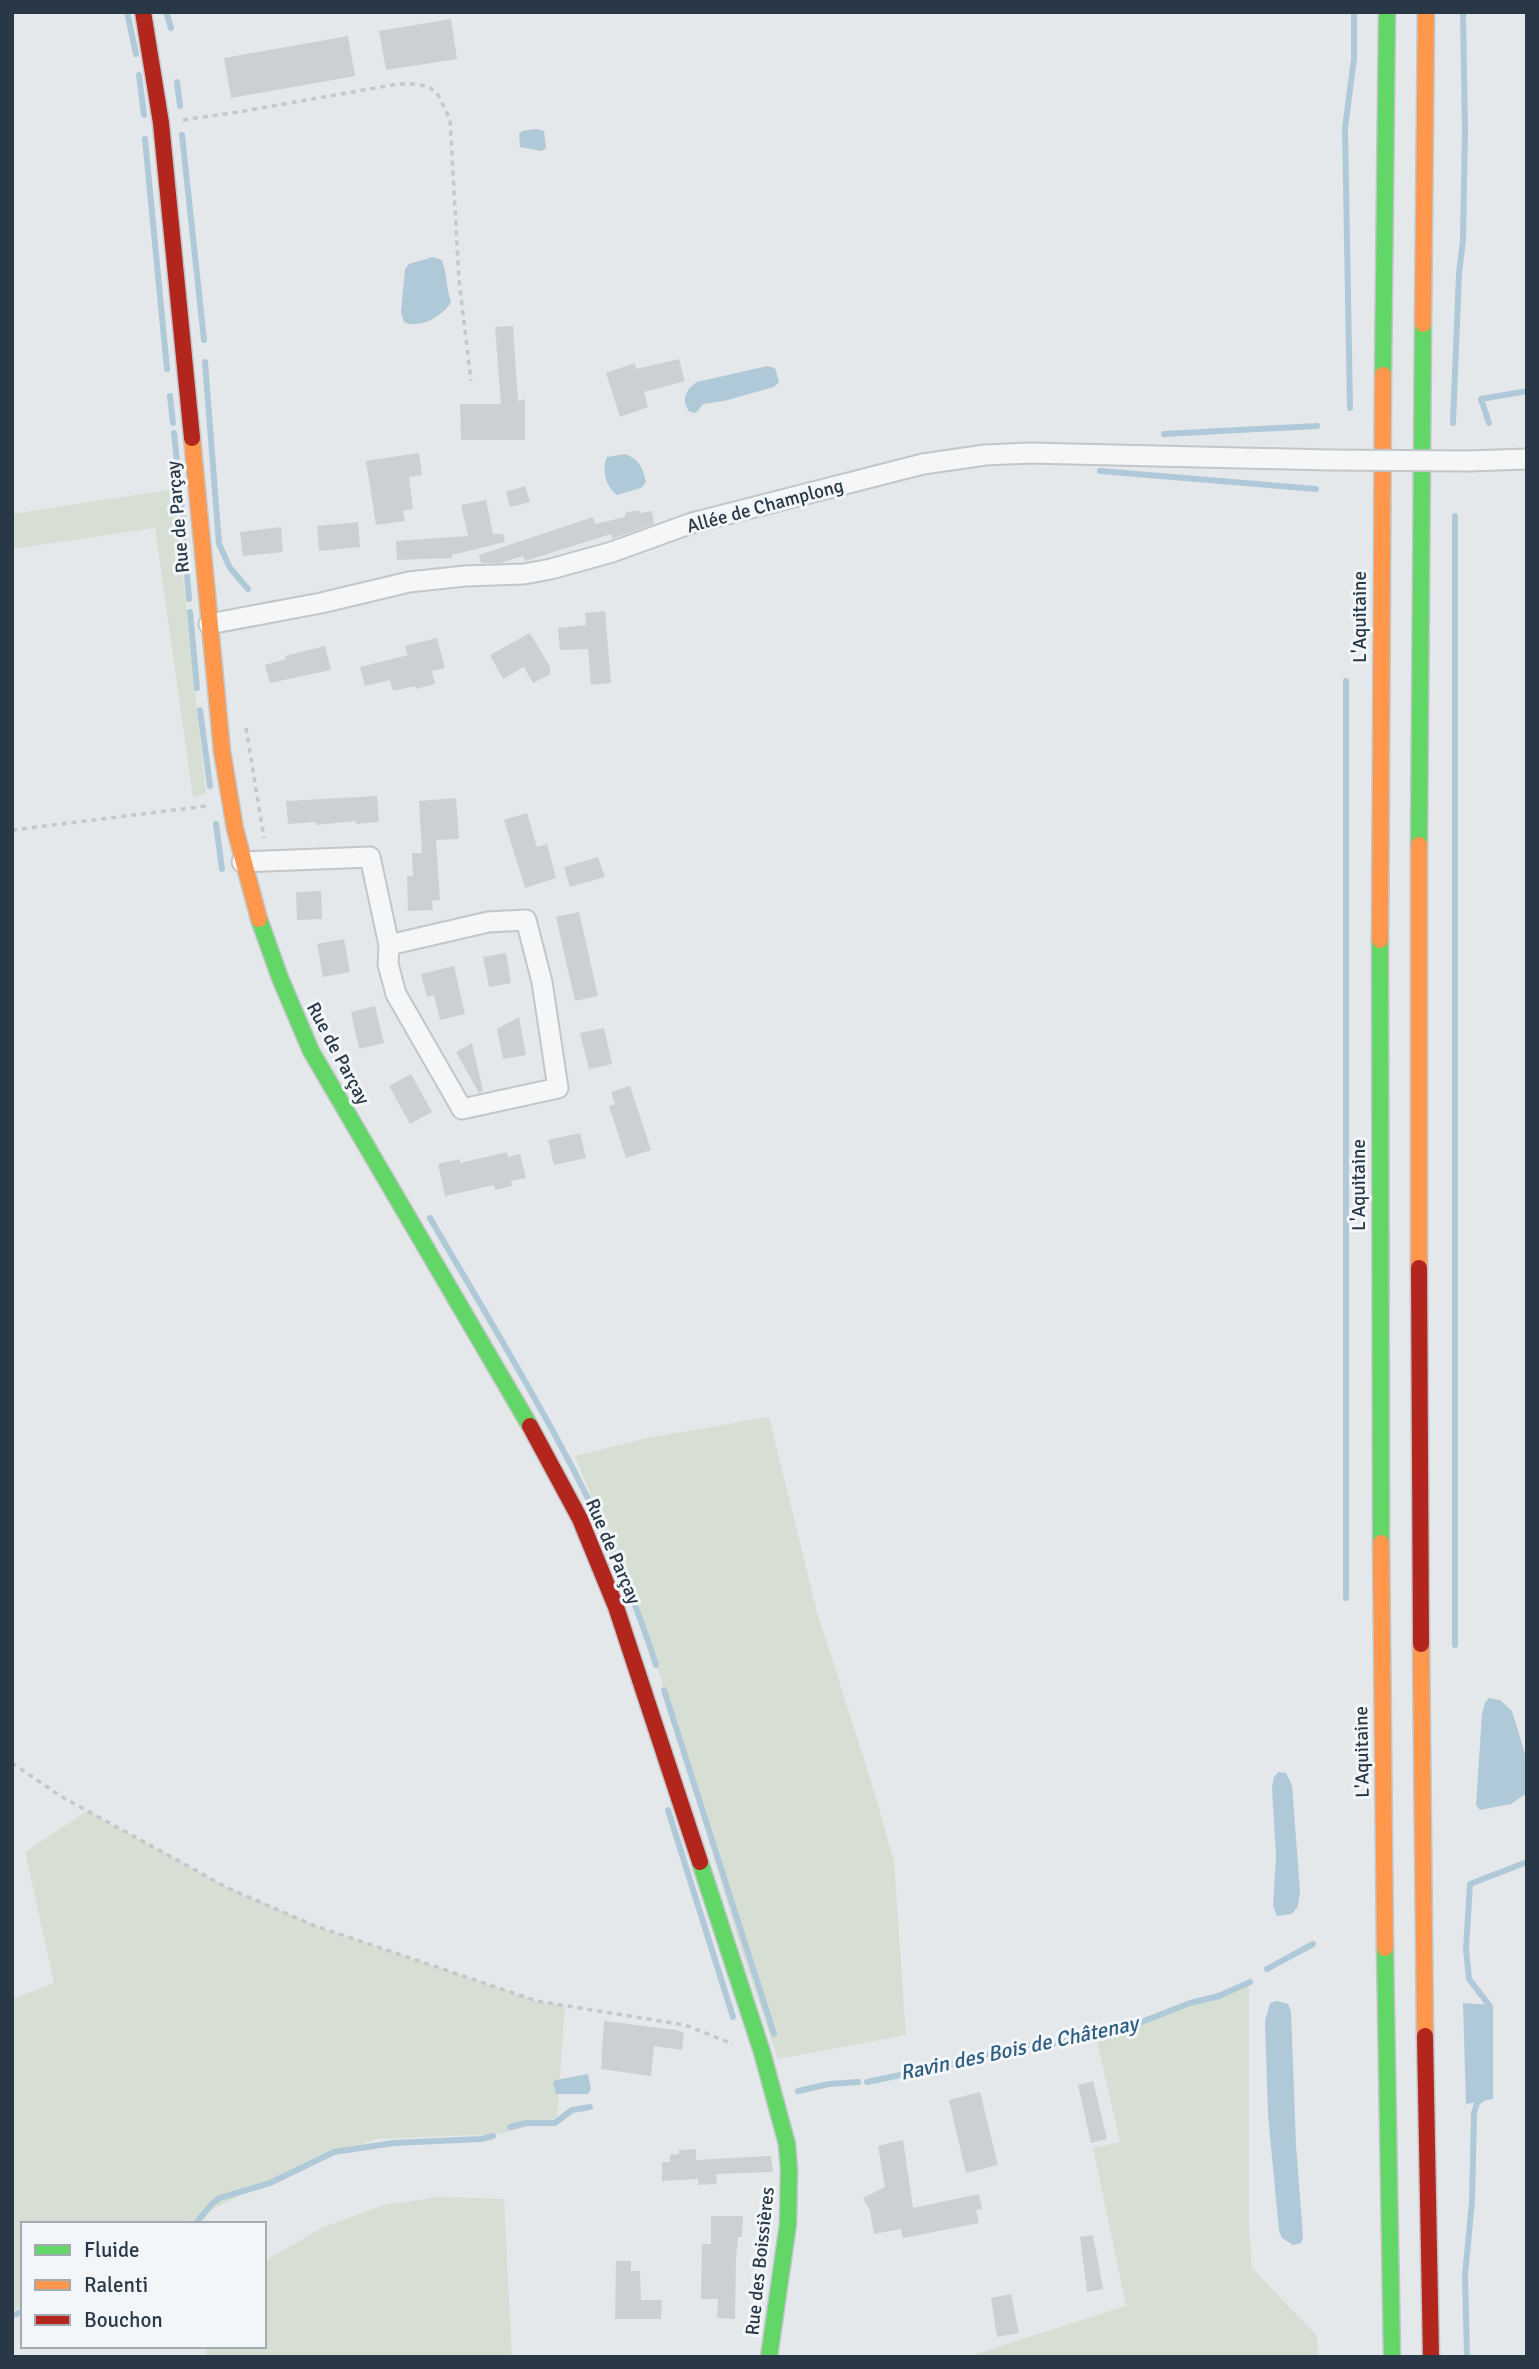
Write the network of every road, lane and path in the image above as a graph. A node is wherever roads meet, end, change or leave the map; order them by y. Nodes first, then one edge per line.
1 (143, 12) edge
2 (1387, 12) edge
3 (1426, 12) edge
4 (161, 122) junction
5 (471, 381) dead end
6 (1527, 459) edge
7 (209, 624) junction
8 (245, 727) dead end
9 (230, 803) junction
10 (12, 831) edge
11 (267, 861) junction
12 (242, 862) junction
13 (389, 945) junction
14 (12, 1763) edge
15 (733, 2044) dead end
16 (772, 2087) joint
17 (769, 2357) edge
18 (1392, 2357) edge
19 (1431, 2357) edge

1 - 4 main road, Rue de Parçay
2 - 18 main road, L'Aquitaine
3 - 19 main road
4 - 5 path
4 - 7 main road, Rue de Parçay
6 - 7 street, Allée de Champlong, bridge
7 - 9 main road, Rue de Parçay
8 - 11 path
9 - 10 path
9 - 12 main road, Rue de Parçay
11 - 12 street
11 - 13 street
12 - 16 main road, Rue de Parçay
13 - 13 street
14 - 15 path
16 - 17 main road, Rue des Boissières

